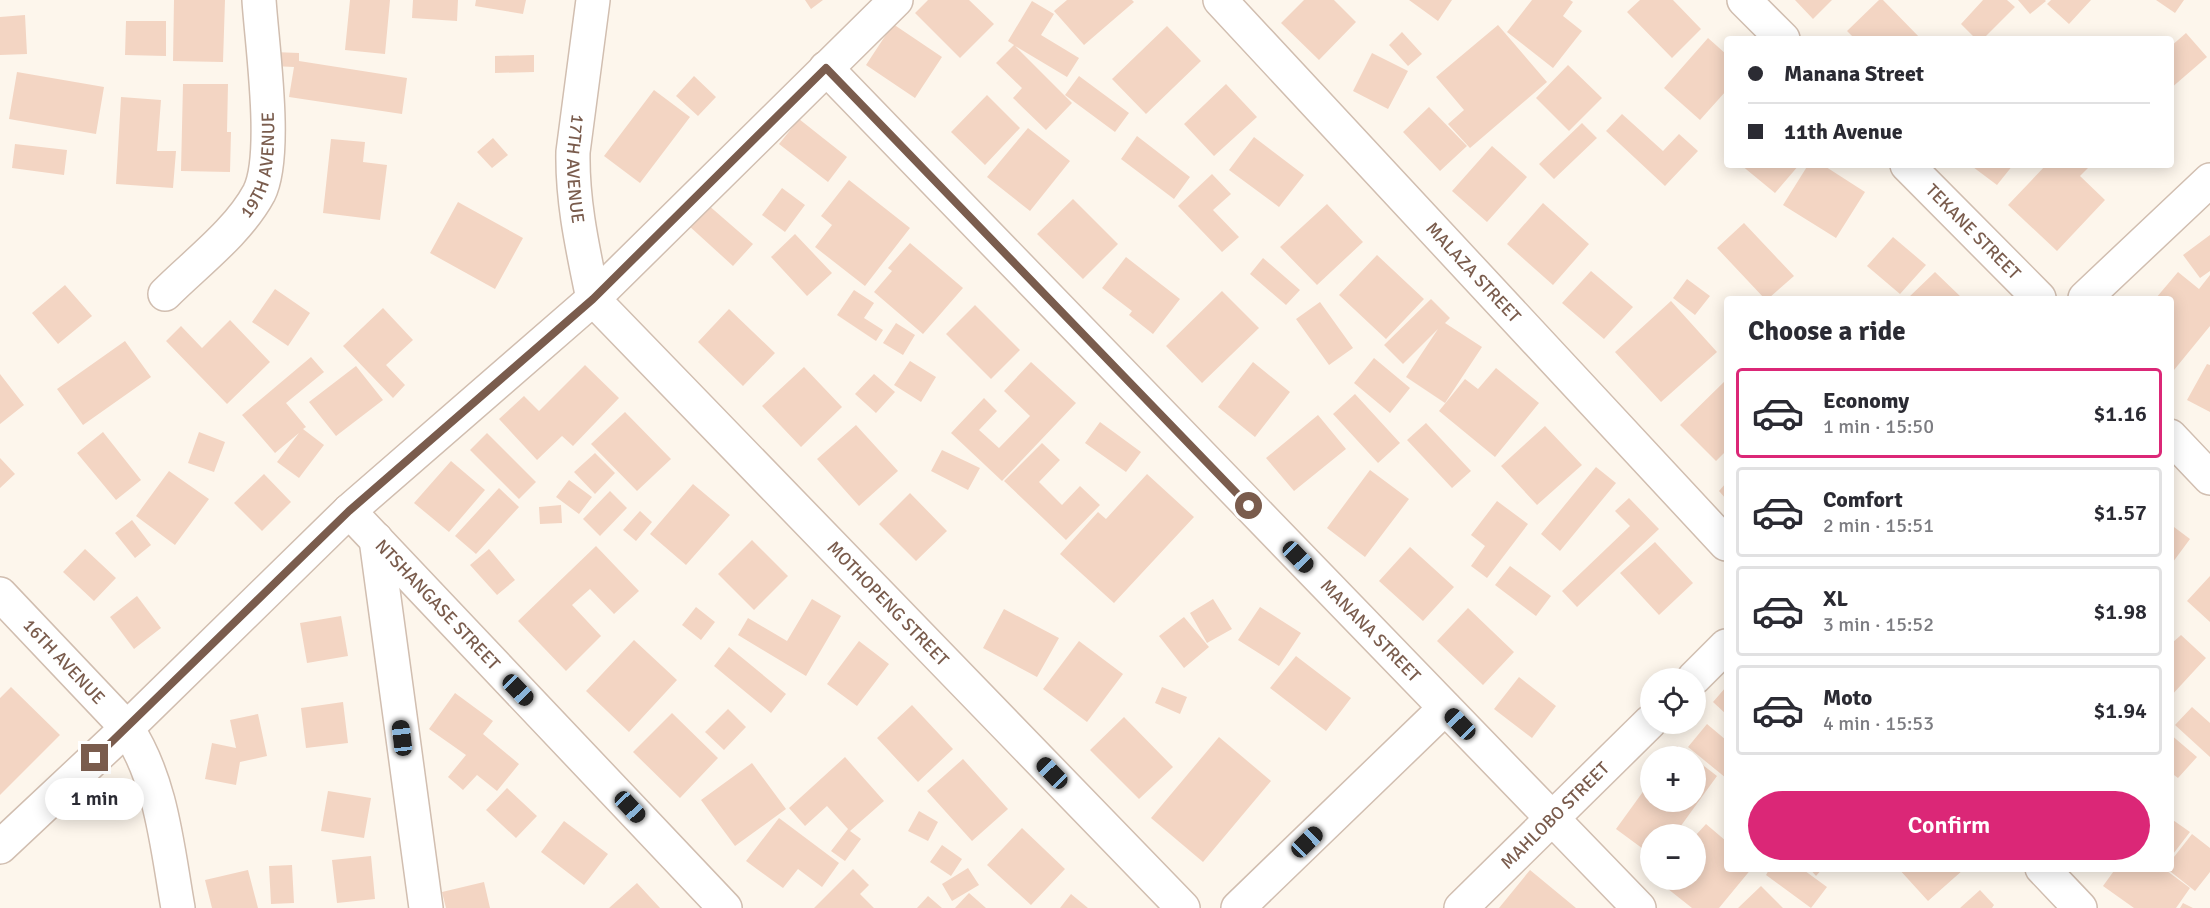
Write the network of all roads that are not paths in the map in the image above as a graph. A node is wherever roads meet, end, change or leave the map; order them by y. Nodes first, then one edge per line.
1 (259, 0) edge
2 (592, 0) edge
3 (896, 0) edge
4 (1220, 0) edge
5 (1744, 0) edge
6 (1780, 36) edge
7 (826, 68) junction
8 (1910, 168) edge
9 (2210, 180) edge
10 (165, 294) dead end
11 (2037, 296) edge
12 (2087, 296) edge
13 (593, 299) junction
14 (2174, 440) edge
15 (2210, 478) edge
16 (349, 511) junction
17 (376, 539) junction
18 (1724, 542) edge
19 (0, 594) edge
20 (1724, 648) edge
21 (1704, 668) edge
22 (1444, 708) junction
23 (127, 728) junction
24 (1640, 732) edge
25 (1552, 819) junction
26 (0, 847) edge
27 (2046, 872) edge
28 (177, 908) edge
29 (426, 908) edge
30 (725, 908) edge
31 (1184, 908) edge
32 (1238, 908) edge
33 (1461, 908) edge
34 (1639, 908) edge
35 (2080, 908) edge

1 - 10 street, 19TH AVENUE
2 - 13 street, 17TH AVENUE
3 - 7 street
4 - 18 street, MALAZA STREET
5 - 6 street
7 - 13 street
7 - 22 street, MANANA STREET
8 - 11 street, TEKANE STREET
9 - 12 street
13 - 16 street
13 - 31 street, MOTHOPENG STREET
14 - 15 street
16 - 17 street, NTSHANGASE STREET
16 - 23 street
17 - 29 street
17 - 30 street, NTSHANGASE STREET
19 - 23 street, 16TH AVENUE
20 - 21 street
22 - 25 street, MANANA STREET
22 - 32 street
23 - 26 street
23 - 28 street, 16TH AVENUE
24 - 25 street, MAHLOBO STREET
25 - 33 street, MAHLOBO STREET
25 - 34 street, MANANA STREET
27 - 35 street

